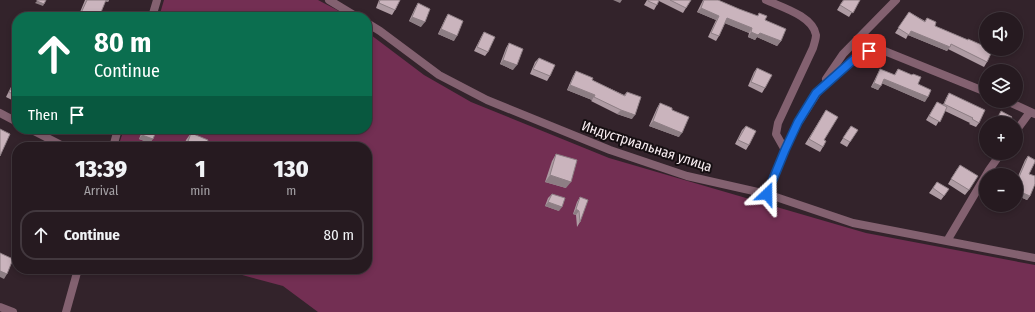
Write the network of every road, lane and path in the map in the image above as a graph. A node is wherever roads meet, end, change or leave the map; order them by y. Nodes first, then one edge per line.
1 (157, 0) edge
2 (329, 0) edge
3 (766, 0) edge
4 (896, 0) edge
5 (153, 12) edge
6 (349, 12) edge
7 (372, 26) edge
8 (979, 89) edge
9 (816, 93) junction
10 (1022, 108) edge
11 (0, 113) edge
12 (1032, 113) edge
13 (12, 119) edge
14 (1023, 123) edge
15 (40, 134) edge
16 (55, 142) edge
17 (785, 150) junction
18 (996, 160) edge
19 (767, 194) junction
20 (947, 241) junction
21 (1035, 258) edge
22 (77, 274) edge
23 (0, 307) edge
24 (13, 312) edge
25 (66, 312) edge

1 - 5 street
2 - 6 street
3 - 17 street
4 - 9 street
7 - 19 street, Индустриальная улица
8 - 9 street
9 - 17 street
10 - 12 street
11 - 13 street
12 - 14 street
15 - 16 street
17 - 19 street
18 - 20 street
19 - 20 street, Индустриальная улица
20 - 21 street, Индустриальная улица
22 - 25 street
23 - 24 street

